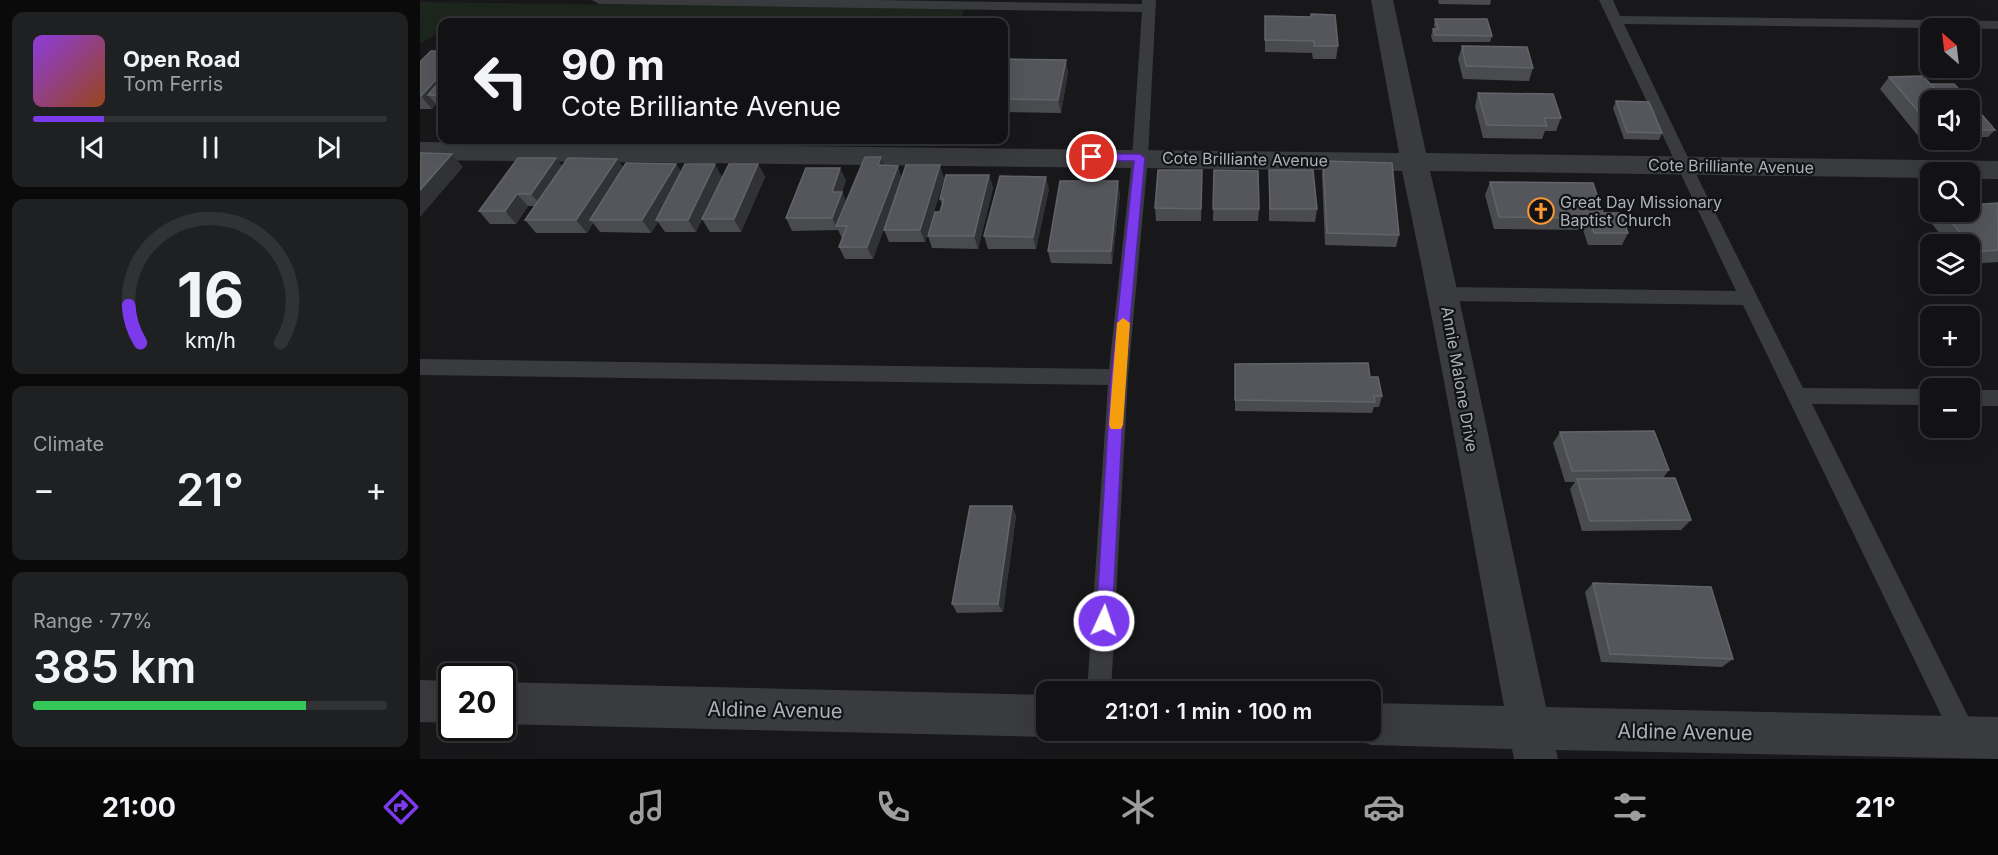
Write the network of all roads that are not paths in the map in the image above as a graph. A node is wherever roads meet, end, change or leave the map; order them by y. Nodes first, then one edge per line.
1 (599, 0) edge
2 (1382, 0) edge
3 (1606, 0) edge
4 (1149, 4) edge
5 (1616, 20) junction
6 (1998, 25) edge
7 (420, 151) edge
8 (1140, 158) junction
9 (1413, 162) junction
10 (1684, 166) junction
11 (1998, 170) edge
12 (1444, 294) junction
13 (1749, 298) junction
14 (420, 367) edge
15 (1118, 377) junction
16 (1797, 396) junction
17 (1920, 397) edge
18 (1980, 398) edge
19 (1998, 398) edge
20 (1101, 681) edge
21 (420, 701) edge
22 (438, 702) edge
23 (516, 703) edge
24 (1036, 716) edge
25 (1381, 725) edge
26 (1982, 739) edge
27 (1533, 743) edge

1 - 4 lane
2 - 9 street, Annie Malone Drive
3 - 5 lane
4 - 8 lane
5 - 6 lane
5 - 10 lane
7 - 8 street, Cote Brilliante Avenue
8 - 9 street, Cote Brilliante Avenue
8 - 15 lane
9 - 10 street, Cote Brilliante Avenue
9 - 12 street, Annie Malone Drive
10 - 11 street, Cote Brilliante Avenue
10 - 13 lane
12 - 13 lane
12 - 27 street, Annie Malone Drive
13 - 16 lane
14 - 15 lane
15 - 20 lane
16 - 17 lane
16 - 26 lane
18 - 19 lane
21 - 22 street
23 - 24 street, Aldine Avenue
25 - 27 street, Aldine Avenue
26 - 27 street, Aldine Avenue

